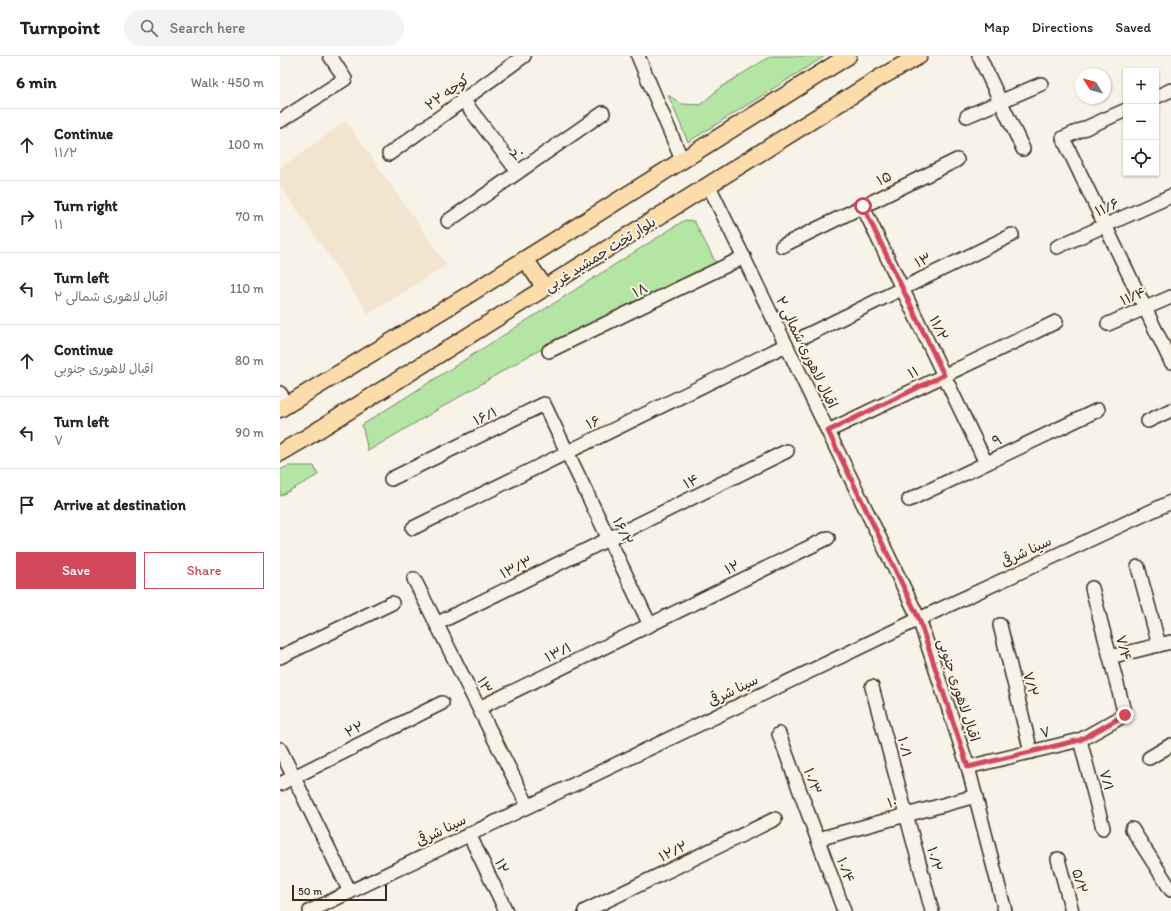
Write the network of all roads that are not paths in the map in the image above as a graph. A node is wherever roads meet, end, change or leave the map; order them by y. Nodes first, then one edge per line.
1 (524, 56) edge
2 (638, 56) edge
3 (848, 56) edge
4 (919, 56) edge
5 (979, 56) edge
6 (336, 58) edge
7 (1041, 84) dead end
8 (1171, 90) edge
9 (1159, 95) edge
10 (463, 100) junction
11 (1000, 101) junction
12 (1123, 111) edge
13 (603, 114) dead end
14 (967, 116) dead end
15 (280, 121) edge
16 (1023, 150) dead end
17 (389, 154) dead end
18 (682, 160) junction
19 (957, 160) dead end
20 (518, 172) junction
21 (709, 186) junction
22 (1171, 196) edge
23 (863, 206) junction
24 (448, 221) dead end
25 (1105, 225) junction
26 (1012, 235) dead end
27 (782, 246) dead end
28 (1057, 247) dead end
29 (744, 257) junction
30 (525, 259) junction
31 (545, 288) junction
32 (902, 288) junction
33 (1171, 297) edge
34 (1145, 308) junction
35 (1056, 322) dead end
36 (1108, 324) dead end
37 (805, 336) dead end
38 (786, 345) junction
39 (549, 351) dead end
40 (1171, 362) edge
41 (944, 375) junction
42 (283, 402) edge
43 (1098, 410) dead end
44 (1171, 410) edge
45 (1148, 421) dead end
46 (828, 431) junction
47 (787, 451) dead end
48 (280, 452) edge
49 (567, 452) junction
50 (986, 463) junction
51 (392, 479) dead end
52 (909, 500) dead end
53 (1171, 502) edge
54 (413, 528) dead end
55 (828, 538) dead end
56 (609, 539) junction
57 (1138, 567) dead end
58 (414, 579) dead end
59 (1092, 588) dead end
60 (392, 603) dead end
61 (919, 619) junction
62 (436, 624) junction
63 (650, 625) junction
64 (1000, 625) dead end
65 (1165, 643) edge
66 (280, 657) edge
67 (1110, 657) junction
68 (872, 688) dead end
69 (442, 703) dead end
70 (479, 708) junction
71 (1125, 715) joint
72 (779, 734) dead end
73 (1080, 740) junction
74 (1171, 745) edge
75 (280, 749) edge
76 (1031, 752) junction
77 (1149, 758) dead end
78 (968, 767) junction
79 (294, 777) junction
80 (280, 784) edge
81 (976, 796) junction
82 (528, 806) junction
83 (906, 815) junction
84 (775, 819) dead end
85 (1103, 828) dead end
86 (1132, 829) dead end
87 (469, 834) junction
88 (818, 840) junction
89 (1058, 859) dead end
90 (1171, 890) edge
91 (350, 892) junction
92 (310, 911) edge
93 (506, 911) edge
94 (585, 911) edge
95 (844, 911) edge
96 (932, 911) edge
97 (1005, 911) edge
98 (1072, 911) edge

1 - 10 street, کوچه ۲۲
2 - 18 street
3 - 18 main road
4 - 21 main road, بلوار تخت جمشید غربی
5 - 11 street
6 - 15 street
7 - 11 street
8 - 9 street
10 - 17 street, کوچه ۲۲
10 - 20 street
11 - 14 street
11 - 16 street
12 - 25 street
13 - 20 street, ۲۰
18 - 30 main road
19 - 23 street, ۱۵
20 - 24 street, ۲۰
21 - 29 street, اقبال لاهوری شمالی ۲
21 - 31 main road, بلوار تخت جمشید غربی
22 - 25 street, ۱۱/۶
23 - 27 street, ۱۵
23 - 32 street, ۱۱/۲
25 - 28 street, ۱۱/۶
25 - 34 street
26 - 32 street, ۱۳
29 - 38 street, اقبال لاهوری شمالی ۲
29 - 39 street, ۱۸
30 - 31 main road
30 - 42 main road
31 - 48 main road, بلوار تخت جمشید غربی
32 - 37 street, ۱۳
32 - 41 street, ۱۱/۲
33 - 34 street, ۱۱/۴
34 - 36 street, ۱۱/۴
34 - 40 street
35 - 41 street, ۱۱
38 - 46 street, اقبال لاهوری شمالی ۲
38 - 49 street, ۱۶
41 - 46 street, ۱۱
41 - 50 street, ۱۱/۲
43 - 50 street, ۹
44 - 45 street
46 - 61 street, اقبال لاهوری شمالی ۲
47 - 56 street, ۱۴
49 - 51 street, ۱۶/۱
49 - 54 street, ۱۶
49 - 56 street, ۱۶/۲
50 - 52 street, ۹
53 - 61 street, سینا شرقی
55 - 63 street, ۱۲
56 - 62 street, ۱۳/۳
56 - 63 street, ۱۶/۲
57 - 65 street
58 - 62 street, ۱۳
59 - 67 street, ۷/۴
60 - 66 street
61 - 78 street, اقبال لاهوری جنوبی
61 - 82 street, سینا شرقی
62 - 70 street, ۱۳
63 - 70 street, ۱۳/۱
64 - 76 street, ۷/۲
65 - 67 street
67 - 71 street, ۷/۴
68 - 83 street, ۱۰/۱
69 - 79 street, ۲۲
70 - 82 street, ۱۳
71 - 73 street, ۷
72 - 88 street, ۱۰/۳
73 - 76 street, ۷
73 - 85 street, ۷/۱
74 - 77 street
75 - 79 street
76 - 78 street, ۷
78 - 81 street, اقبال لاهوری جنوبی
79 - 80 street, ۲۲
79 - 91 street
81 - 83 street, ۱۰
81 - 97 street, اقبال لاهوری جنوبی
82 - 87 street, سینا شرقی
83 - 88 street, ۱۰
83 - 96 street, ۱۰/۲
84 - 94 street, ۱۲/۲
86 - 90 street
87 - 91 street, سینا شرقی
87 - 93 street, ۱۲
88 - 95 street, ۱۰/۴
89 - 98 street, ۵/۲
91 - 92 street, سینا شرقی

